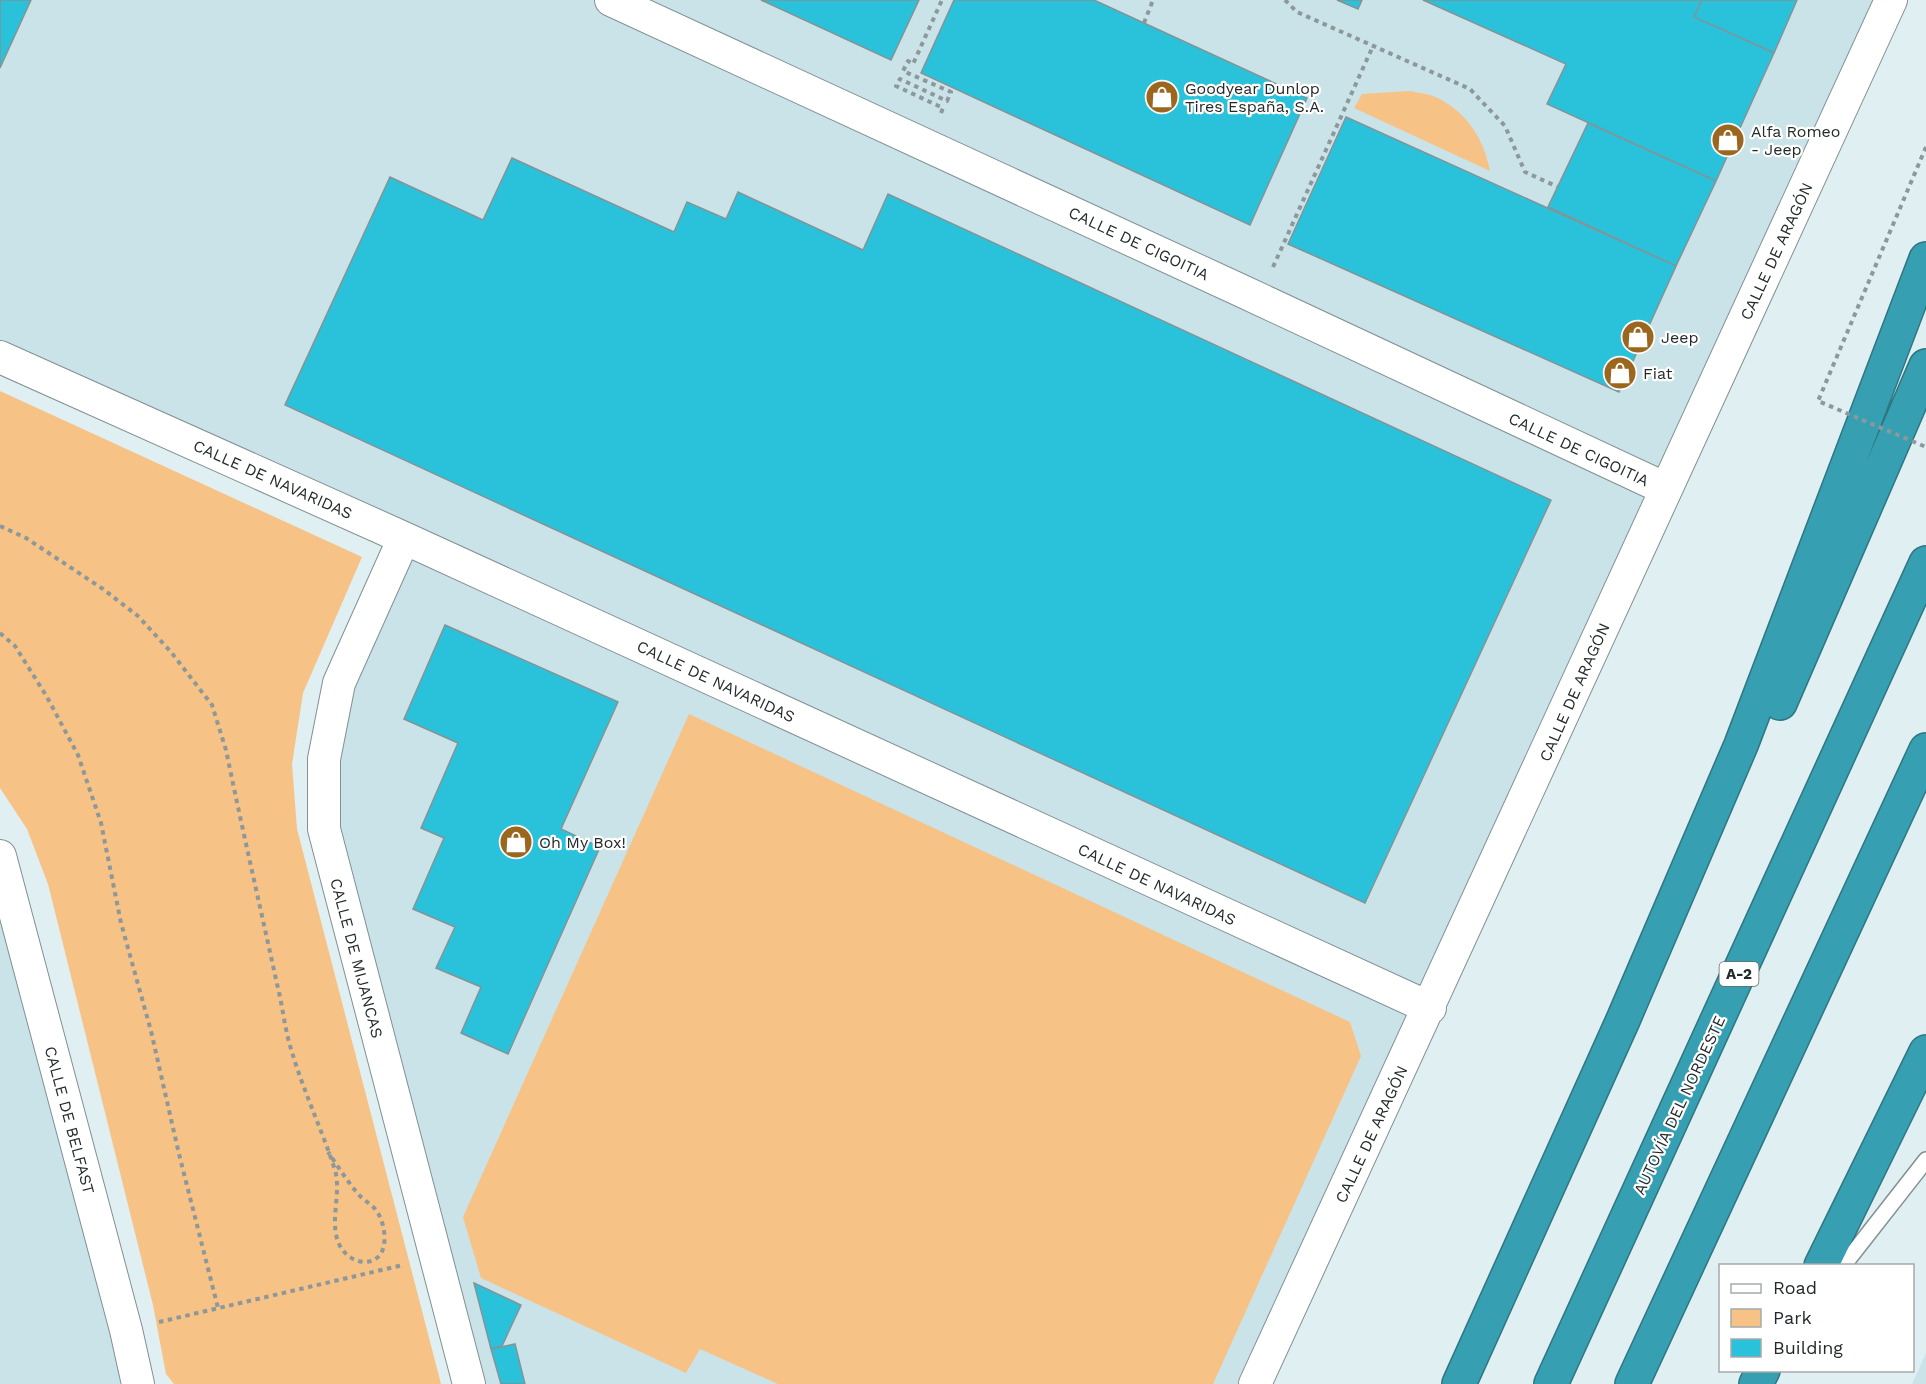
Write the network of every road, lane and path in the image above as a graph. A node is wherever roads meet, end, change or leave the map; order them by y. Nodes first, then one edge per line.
1 (611, 0) edge
2 (942, 0) edge
3 (1153, 0) edge
4 (1285, 0) edge
5 (1891, 0) edge
6 (656, 9) edge
7 (1144, 23) dead end
8 (1373, 46) junction
9 (940, 115) dead end
10 (1926, 147) edge
11 (1558, 187) dead end
12 (1926, 259) edge
13 (1271, 273) dead end
14 (0, 357) edge
15 (1926, 366) edge
16 (1926, 447) edge
17 (1666, 489) junction
18 (0, 526) edge
19 (404, 538) junction
20 (1926, 563) edge
21 (0, 633) edge
22 (1926, 750) edge
23 (0, 856) edge
24 (1430, 1008) junction
25 (1926, 1052) edge
26 (328, 1152) junction
27 (1926, 1160) edge
28 (435, 1258) junction
29 (1822, 1264) edge
30 (1845, 1264) edge
31 (218, 1308) junction
32 (126, 1330) junction
33 (1767, 1372) edge
34 (138, 1384) edge
35 (468, 1384) edge
36 (1255, 1384) edge
37 (1459, 1384) edge
38 (1478, 1384) edge
39 (1551, 1384) edge
40 (1632, 1384) edge
41 (1757, 1384) edge

1 - 6 street, CALLE DE CIGOITIA
2 - 9 path
3 - 7 path
4 - 8 path
5 - 17 street, CALLE DE ARAGÓN
6 - 17 street, CALLE DE CIGOITIA
8 - 11 path
8 - 13 path
10 - 16 path, bridge
12 - 37 highway
14 - 19 street, CALLE DE NAVARIDAS
15 - 38 highway
17 - 24 street, CALLE DE ARAGÓN
18 - 26 path
19 - 24 street, CALLE DE NAVARIDAS
19 - 28 street, CALLE DE MIJANCAS
20 - 39 highway, AUTOVÍA DEL NORDESTE / A-2
21 - 31 path
22 - 40 highway
23 - 32 street, CALLE DE BELFAST
24 - 36 street, CALLE DE ARAGÓN
25 - 29 highway
26 - 26 path
27 - 30 lane
28 - 31 path
28 - 35 street, CALLE DE MIJANCAS
31 - 32 path
32 - 34 street, CALLE DE BELFAST
33 - 41 lane

